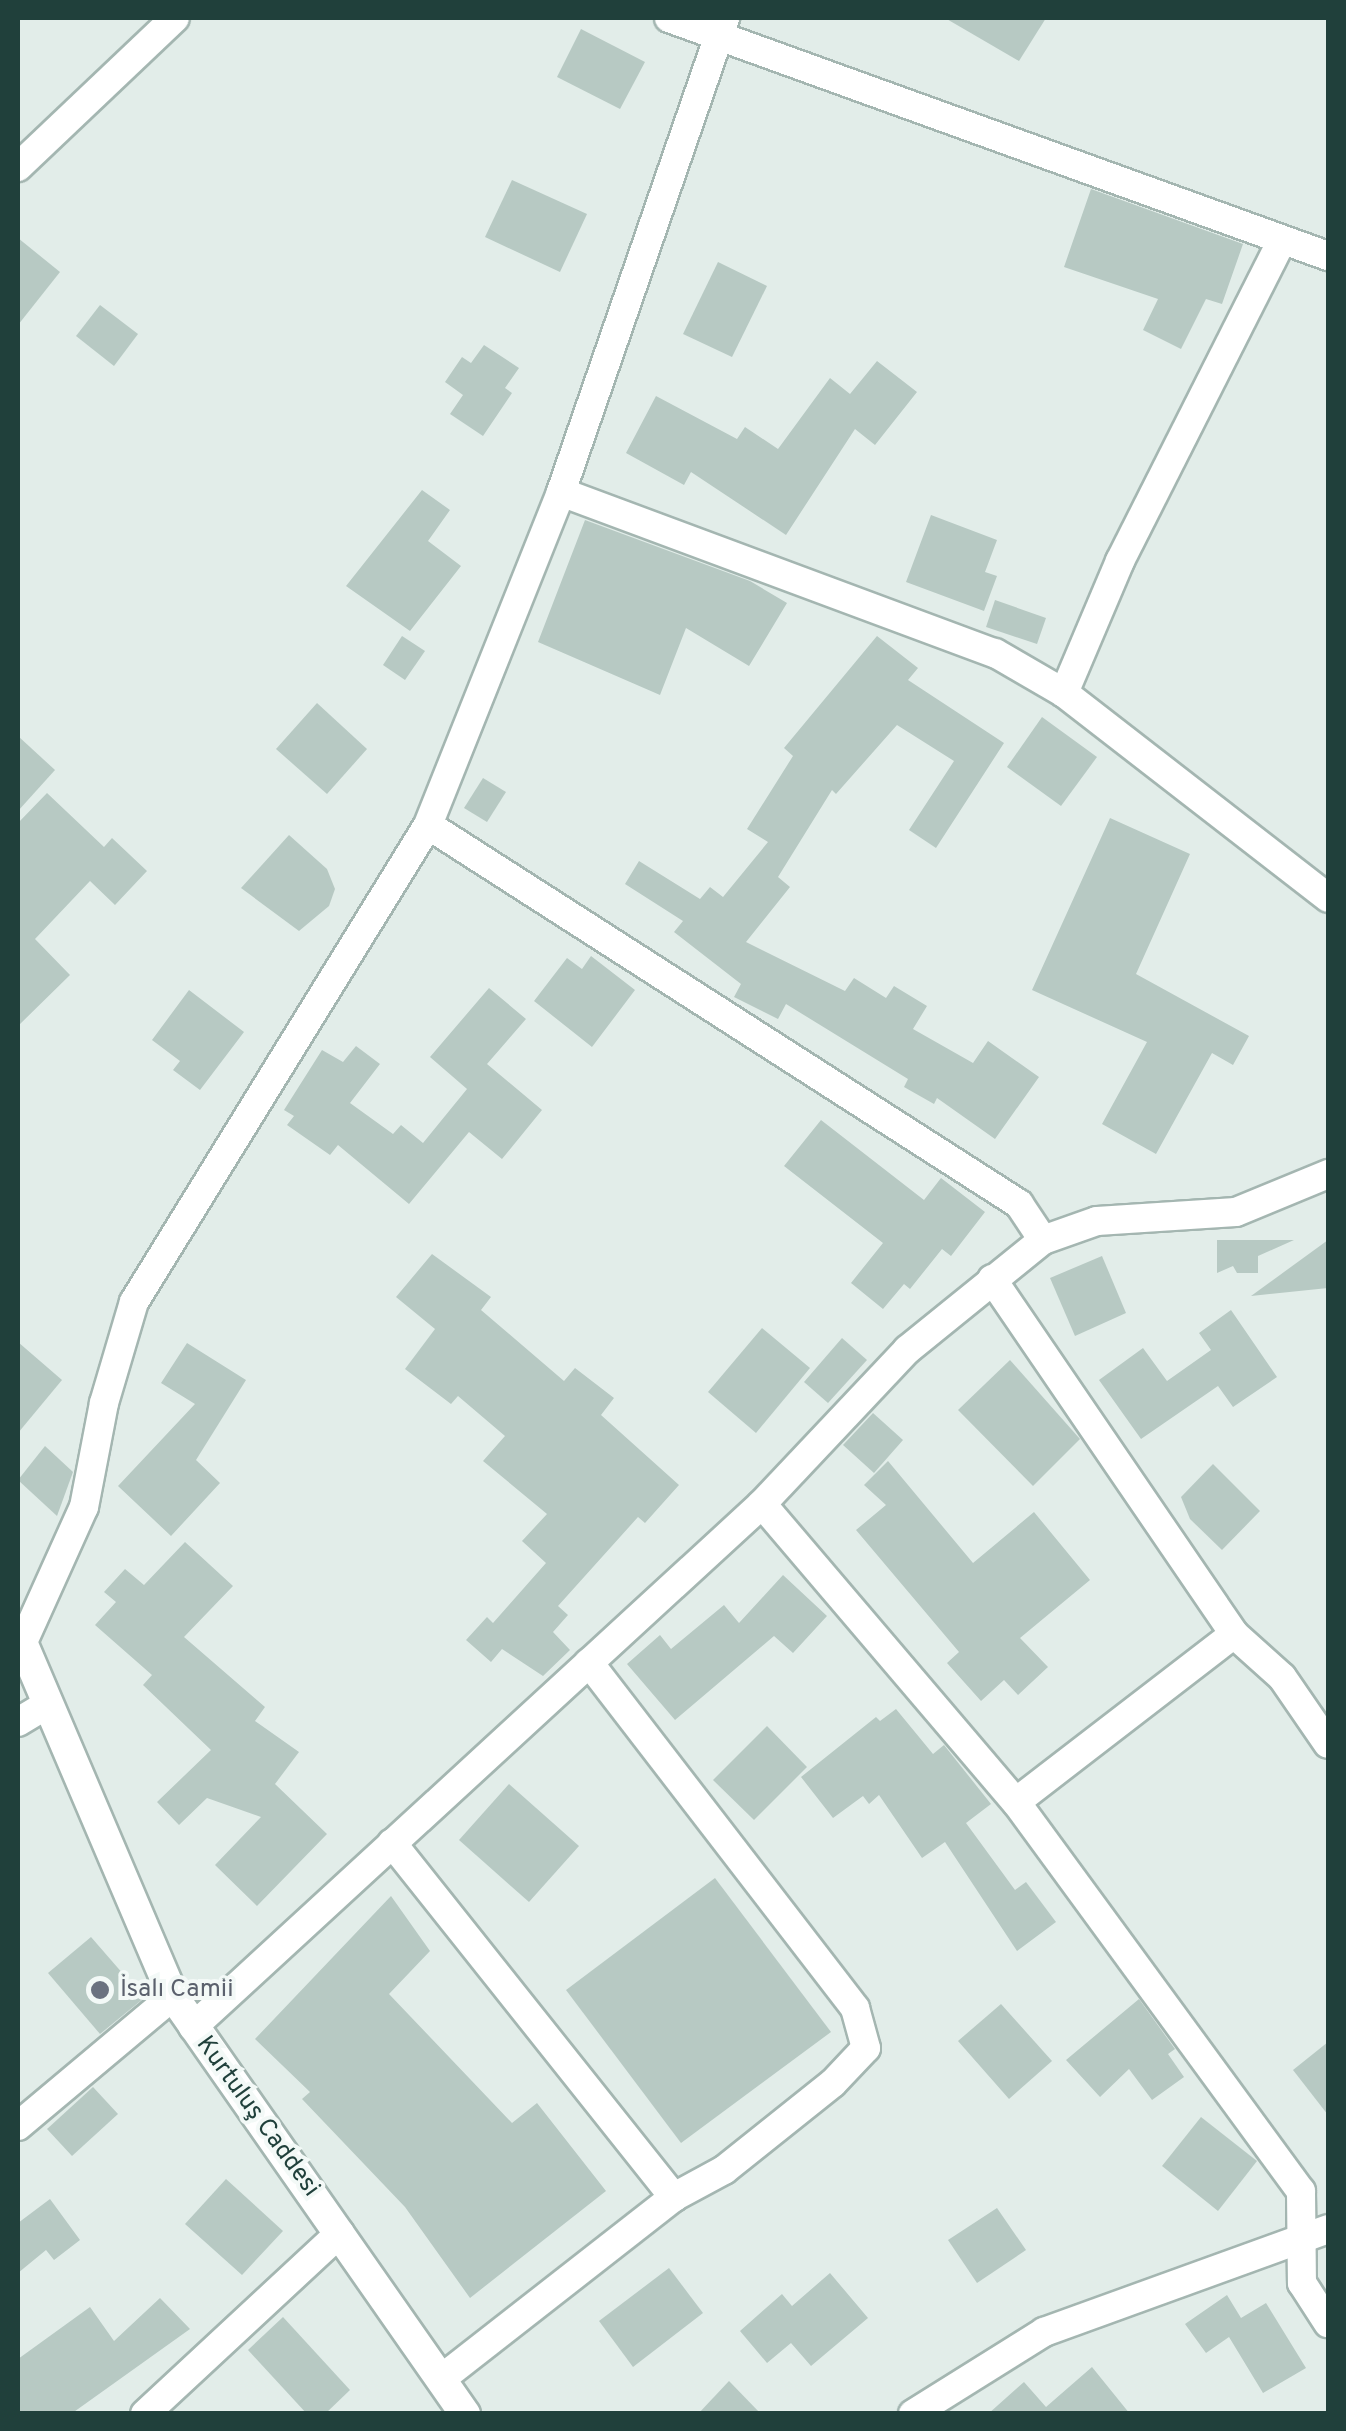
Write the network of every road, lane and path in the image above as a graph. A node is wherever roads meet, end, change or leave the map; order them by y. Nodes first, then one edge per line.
1 (175, 18) edge
2 (669, 18) edge
3 (720, 28) edge
4 (18, 167) edge
5 (1282, 242) junction
6 (1328, 256) edge
7 (561, 492) junction
8 (1064, 693) junction
9 (428, 825) junction
10 (1328, 898) edge
11 (1328, 1174) edge
12 (1043, 1240) junction
13 (992, 1279) junction
14 (762, 1504) junction
15 (1234, 1634) junction
16 (20, 1638) edge
17 (589, 1663) junction
18 (45, 1706) junction
19 (18, 1722) edge
20 (1328, 1744) edge
21 (1016, 1802) junction
22 (392, 1843) junction
23 (173, 1996) junction
24 (194, 2027) junction
25 (18, 2126) edge
26 (674, 2197) junction
27 (340, 2232) junction
28 (1315, 2233) edge
29 (1328, 2323) edge
30 (442, 2379) junction
31 (145, 2414) edge
32 (465, 2414) edge
33 (913, 2414) edge

1 - 4 street
2 - 3 street
3 - 5 street
3 - 7 street
5 - 6 street
5 - 8 street
7 - 8 street
7 - 9 street
8 - 10 street
9 - 12 street
9 - 16 street
11 - 12 street
12 - 13 street
13 - 14 street
13 - 15 street
14 - 17 street
14 - 21 street
15 - 20 street
15 - 21 street
16 - 18 main road, Kurtuluş Caddesi
17 - 22 street
17 - 26 street
18 - 19 street
18 - 23 main road, Kurtuluş Caddesi
21 - 28 street
22 - 24 street
22 - 26 street
23 - 24 main road, Kurtuluş Caddesi
23 - 25 street
24 - 27 main road, Kurtuluş Caddesi
26 - 30 street
27 - 30 main road, Kurtuluş Caddesi
27 - 31 street
28 - 29 street
28 - 33 street
30 - 32 main road, Kurtuluş Caddesi

